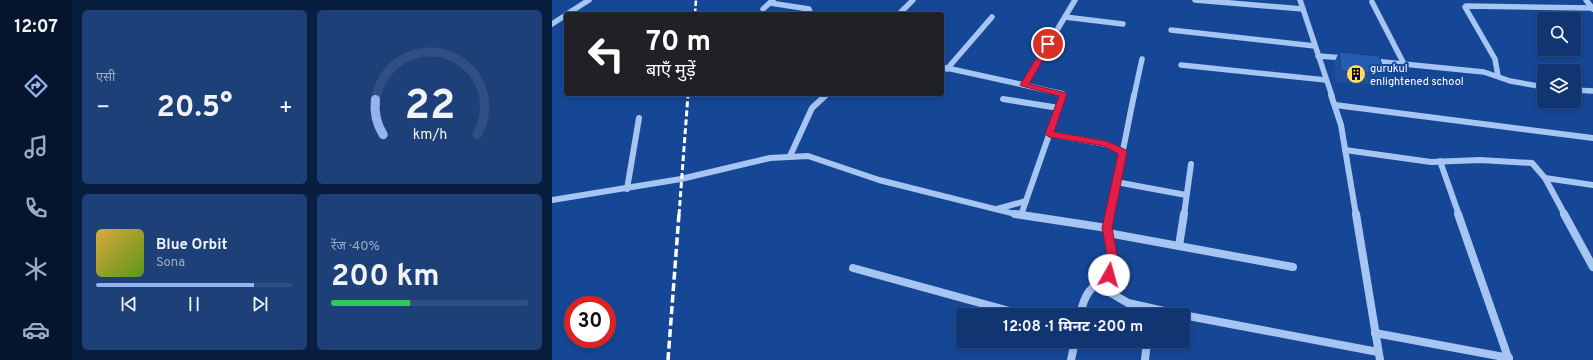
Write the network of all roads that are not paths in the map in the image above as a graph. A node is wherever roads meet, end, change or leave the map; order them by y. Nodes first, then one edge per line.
1 (589, 0) edge
2 (913, 0) edge
3 (1075, 0) edge
4 (1195, 0) edge
5 (1300, 0) edge
6 (1586, 0) edge
7 (771, 1) edge
8 (1372, 2) dead end
9 (763, 9) dead end
10 (1303, 9) junction
11 (1593, 9) edge
12 (570, 12) edge
13 (810, 12) edge
14 (901, 12) edge
15 (564, 16) edge
16 (992, 17) dead end
17 (1065, 17) junction
18 (552, 24) edge
19 (1123, 24) dead end
20 (1172, 30) dead end
21 (1315, 46) junction
22 (1318, 56) junction
23 (1142, 59) dead end
24 (1349, 59) edge
25 (1365, 60) edge
26 (1404, 64) junction
27 (1181, 65) dead end
28 (945, 68) edge
29 (1498, 76) junction
30 (1326, 80) junction
31 (1024, 85) junction
32 (1537, 86) edge
33 (1581, 90) edge
34 (1593, 91) edge
35 (825, 96) edge
36 (1003, 98) dead end
37 (1335, 105) junction
38 (1059, 108) junction
39 (639, 118) dead end
40 (1049, 134) junction
41 (1593, 138) edge
42 (1345, 150) junction
43 (1123, 152) junction
44 (790, 156) junction
45 (1440, 161) junction
46 (1191, 164) dead end
47 (1545, 178) junction
48 (1116, 182) junction
49 (1593, 185) edge
50 (627, 189) junction
51 (1186, 195) junction
52 (552, 200) edge
53 (1026, 201) junction
54 (996, 209) junction
55 (1021, 215) junction
56 (1107, 230) junction
57 (1179, 246) junction
58 (1293, 267) dead end
59 (853, 268) dead end
60 (1593, 268) edge
61 (1109, 275) junction
62 (999, 308) edge
63 (1082, 308) edge
64 (1140, 308) edge
65 (1190, 316) edge
66 (1375, 333) junction
67 (1074, 348) edge
68 (1146, 348) edge
69 (1379, 356) edge
70 (1509, 359) edge
71 (1071, 360) edge
72 (1145, 360) edge

1 - 12 street
2 - 14 street
3 - 17 street
4 - 10 street
5 - 10 street
6 - 11 street
7 - 9 street
7 - 13 street
8 - 26 street
10 - 21 street
11 - 29 street
15 - 18 street
16 - 28 street
17 - 19 street
17 - 31 street
20 - 21 street
21 - 22 street
22 - 24 street
22 - 30 street
23 - 43 street
25 - 26 street
26 - 29 street
27 - 30 street
28 - 31 street
29 - 32 street
30 - 37 street
31 - 38 street
33 - 34 street
35 - 44 street
36 - 38 street
37 - 41 street
37 - 42 street
38 - 40 street
39 - 50 street
40 - 43 street
40 - 53 street
42 - 45 street
42 - 66 street
43 - 48 street
44 - 50 street
44 - 54 street
45 - 47 street
45 - 70 street
46 - 51 street
47 - 49 street
47 - 60 street
48 - 51 street
48 - 56 street
50 - 52 street
51 - 57 street
53 - 54 street
53 - 55 street
54 - 55 street
55 - 56 street
56 - 57 street
56 - 61 street
57 - 58 street
59 - 62 street
61 - 63 street
61 - 64 street
65 - 69 street
66 - 69 street
66 - 70 street
67 - 71 street
68 - 72 street

